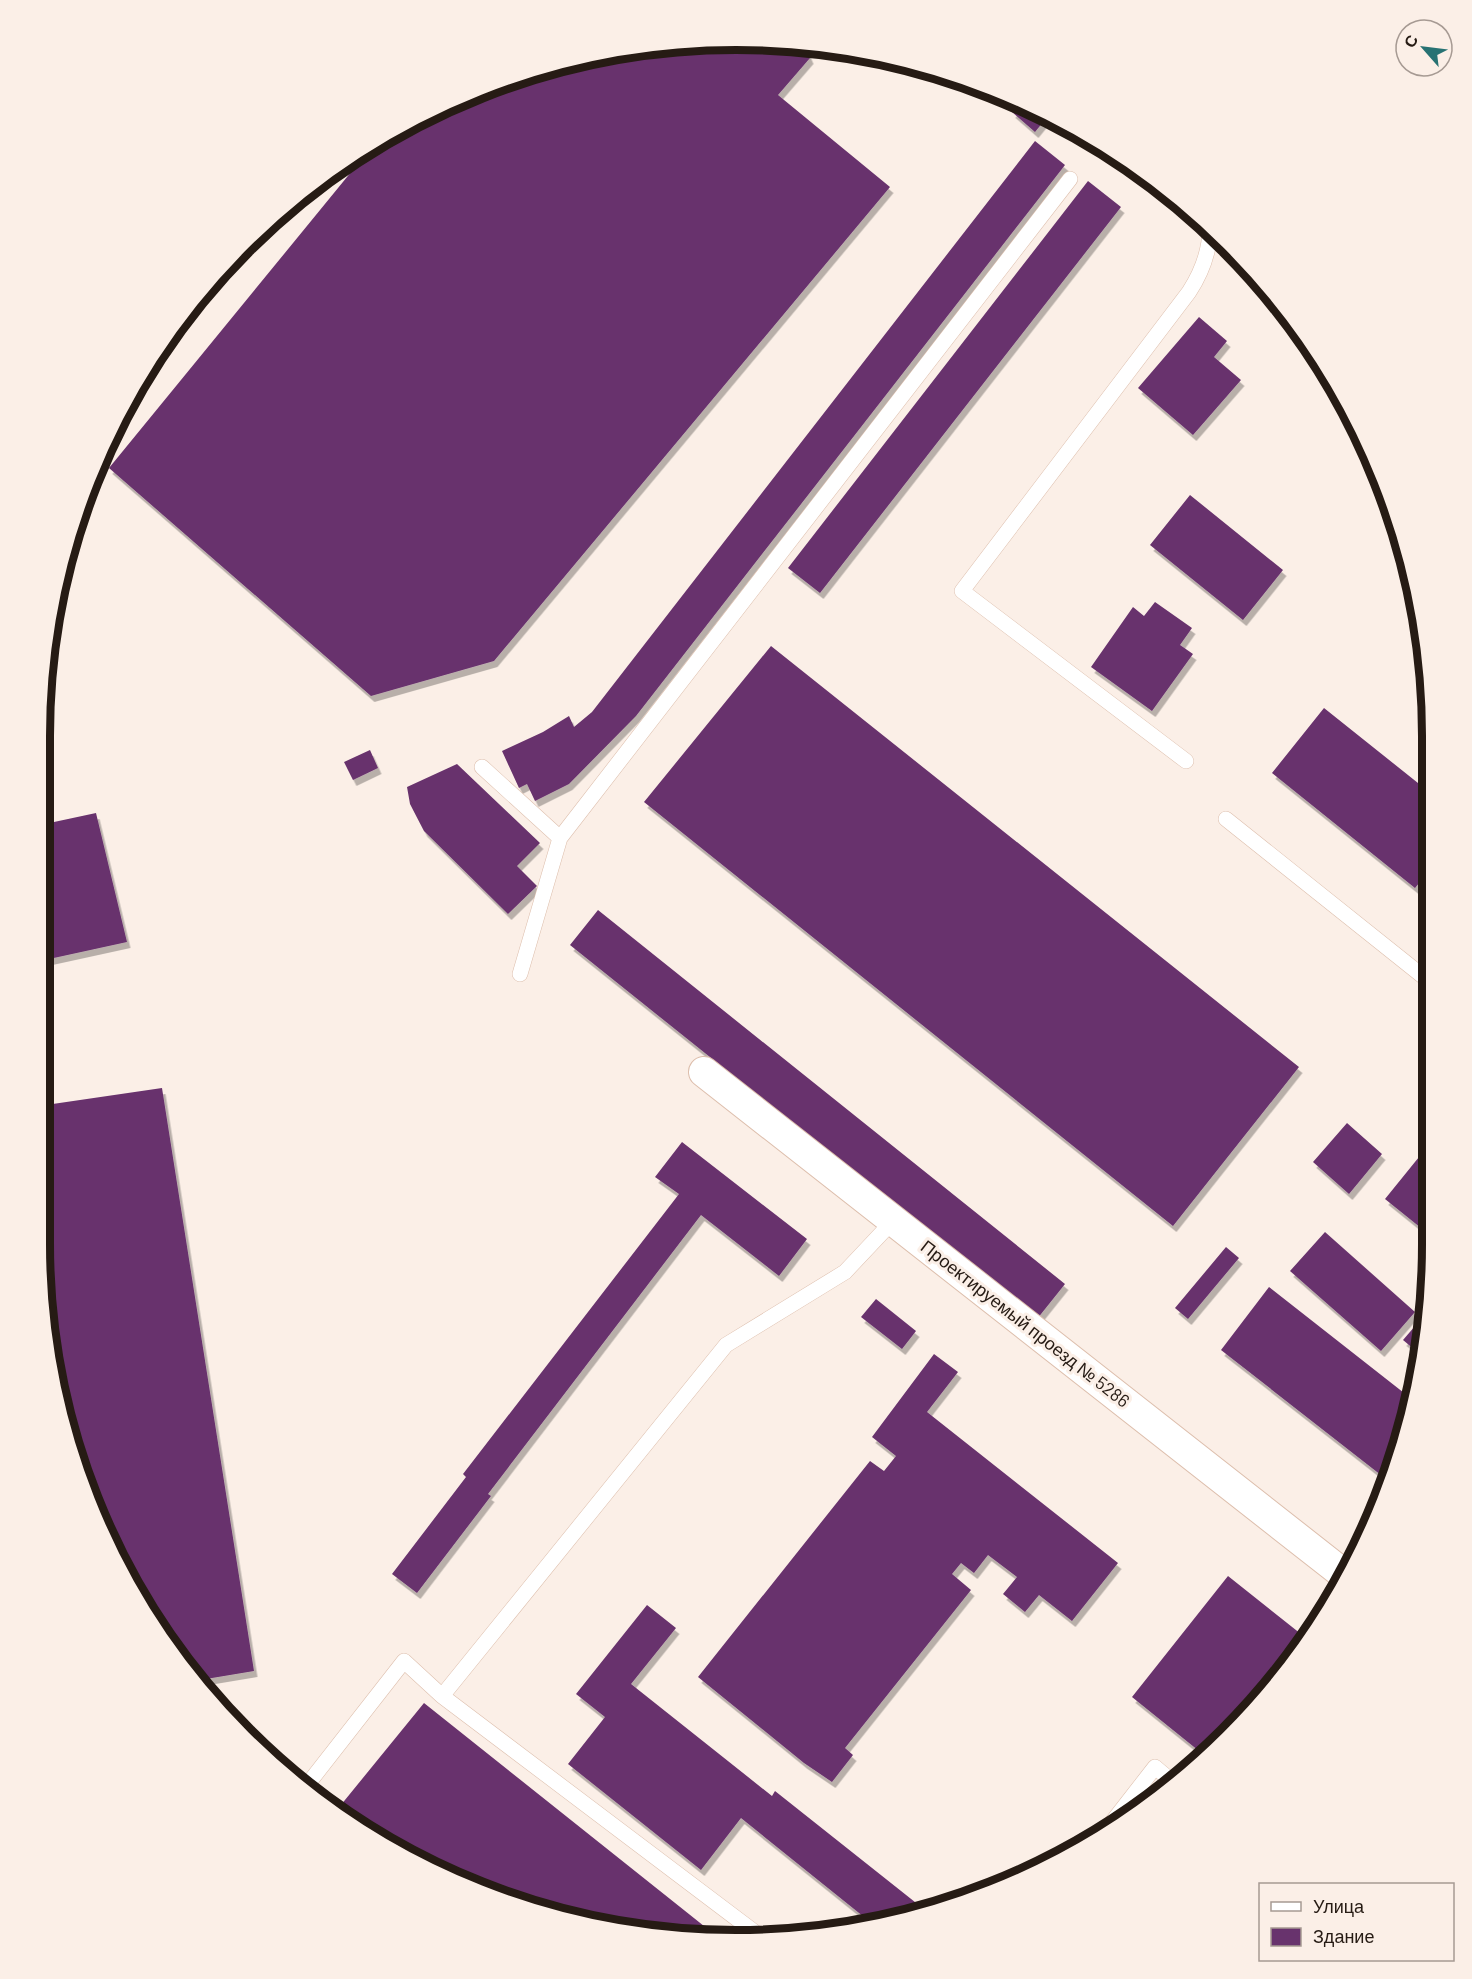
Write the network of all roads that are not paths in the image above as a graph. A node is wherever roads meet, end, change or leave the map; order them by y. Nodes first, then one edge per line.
1 (1070, 179) dead end
2 (1209, 239) edge
3 (1186, 761) dead end
4 (482, 767) dead end
5 (1226, 819) dead end
6 (560, 838) junction
7 (520, 974) dead end
8 (1422, 976) edge
9 (704, 1072) dead end
10 (893, 1221) junction
11 (1339, 1571) edge
12 (442, 1696) junction
13 (1167, 1777) edge
14 (310, 1782) edge
15 (1120, 1812) edge
16 (751, 1929) edge

1 - 6 lane
2 - 3 lane
4 - 6 lane
5 - 8 lane
6 - 7 lane
9 - 10 street, Проектируемый проезд № 5286
10 - 11 street, Проектируемый проезд № 5286
10 - 12 lane
12 - 14 lane
12 - 16 lane
13 - 15 lane

